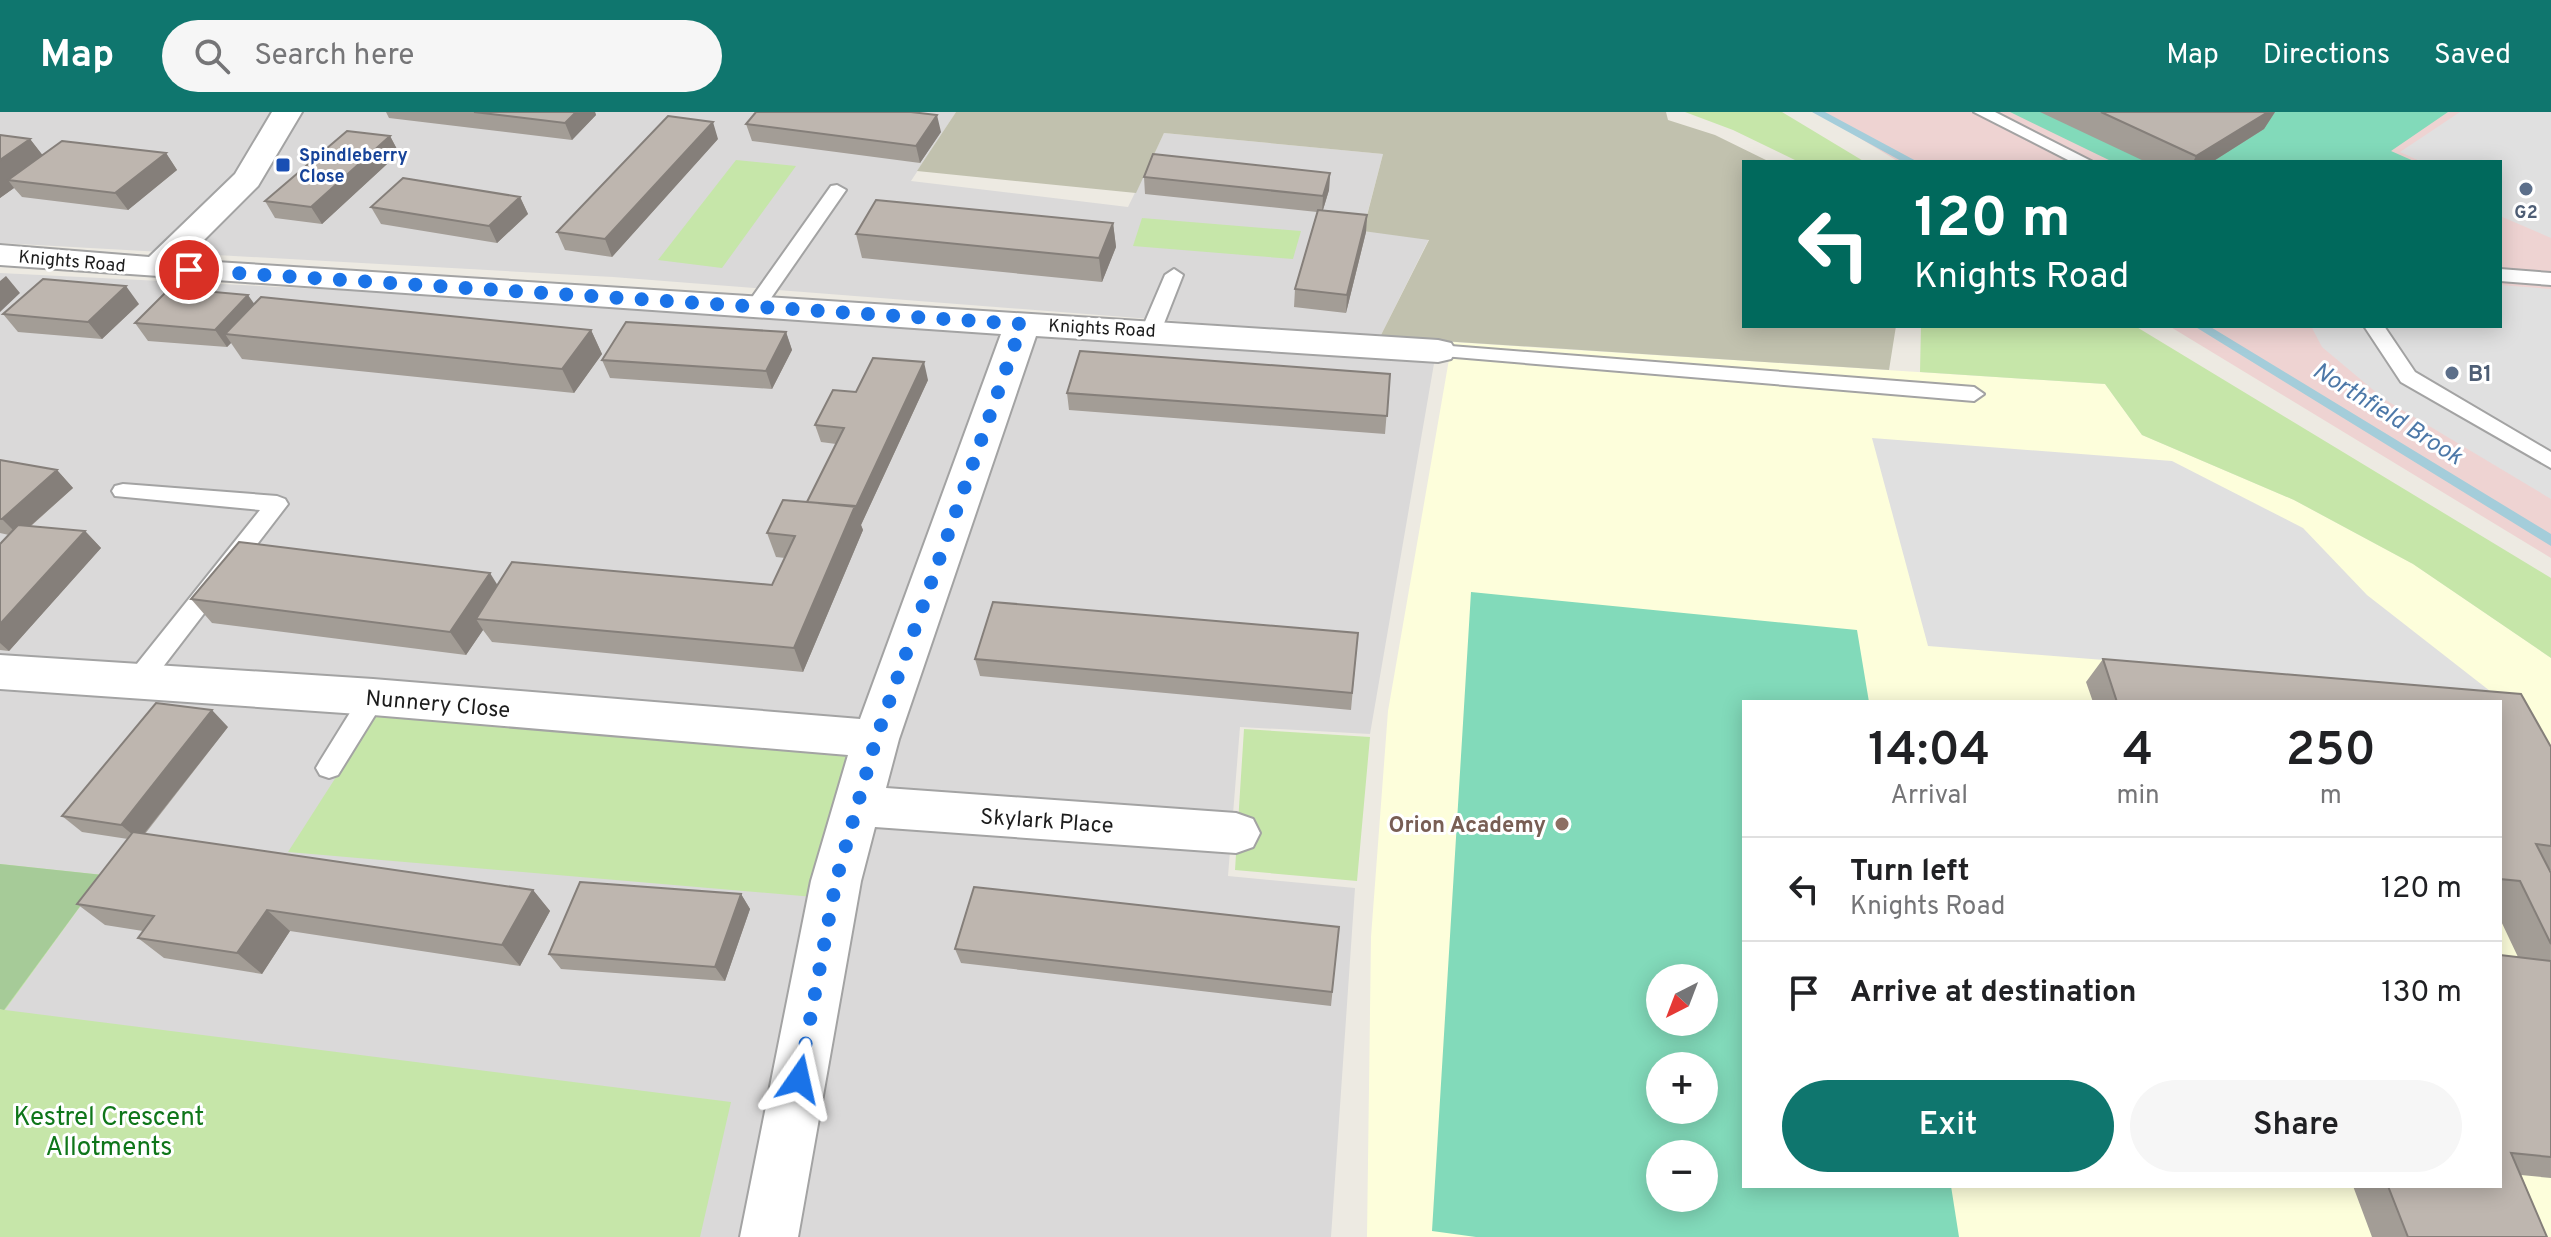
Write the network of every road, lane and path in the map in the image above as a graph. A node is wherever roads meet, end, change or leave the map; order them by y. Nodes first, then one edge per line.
1 (287, 112) edge
2 (1982, 112) edge
3 (2081, 160) edge
4 (837, 190) dead end
5 (0, 255) edge
6 (157, 268) junction
7 (1174, 275) dead end
8 (2502, 275) edge
9 (2551, 279) edge
10 (755, 307) junction
11 (1022, 324) junction
12 (2375, 328) edge
13 (1151, 331) junction
14 (1438, 351) joint
15 (1974, 394) dead end
16 (2551, 461) edge
17 (123, 491) dead end
18 (0, 672) edge
19 (137, 682) junction
20 (373, 697) junction
21 (876, 739) junction
22 (329, 768) dead end
23 (857, 806) junction
24 (1236, 833) dead end
25 (769, 1237) edge

1 - 6 street
2 - 3 lane
4 - 10 lane
5 - 6 street, Knights Road
6 - 10 street, Knights Road
7 - 13 lane
8 - 9 lane
10 - 11 street, Knights Road
11 - 13 street, Knights Road
11 - 21 street
12 - 16 lane
13 - 14 street, Knights Road
14 - 15 lane
17 - 19 lane
18 - 19 street, Nunnery Close
19 - 20 street, Nunnery Close
20 - 21 street, Nunnery Close
20 - 22 lane
21 - 23 street
23 - 24 street, Skylark Place
23 - 25 street

